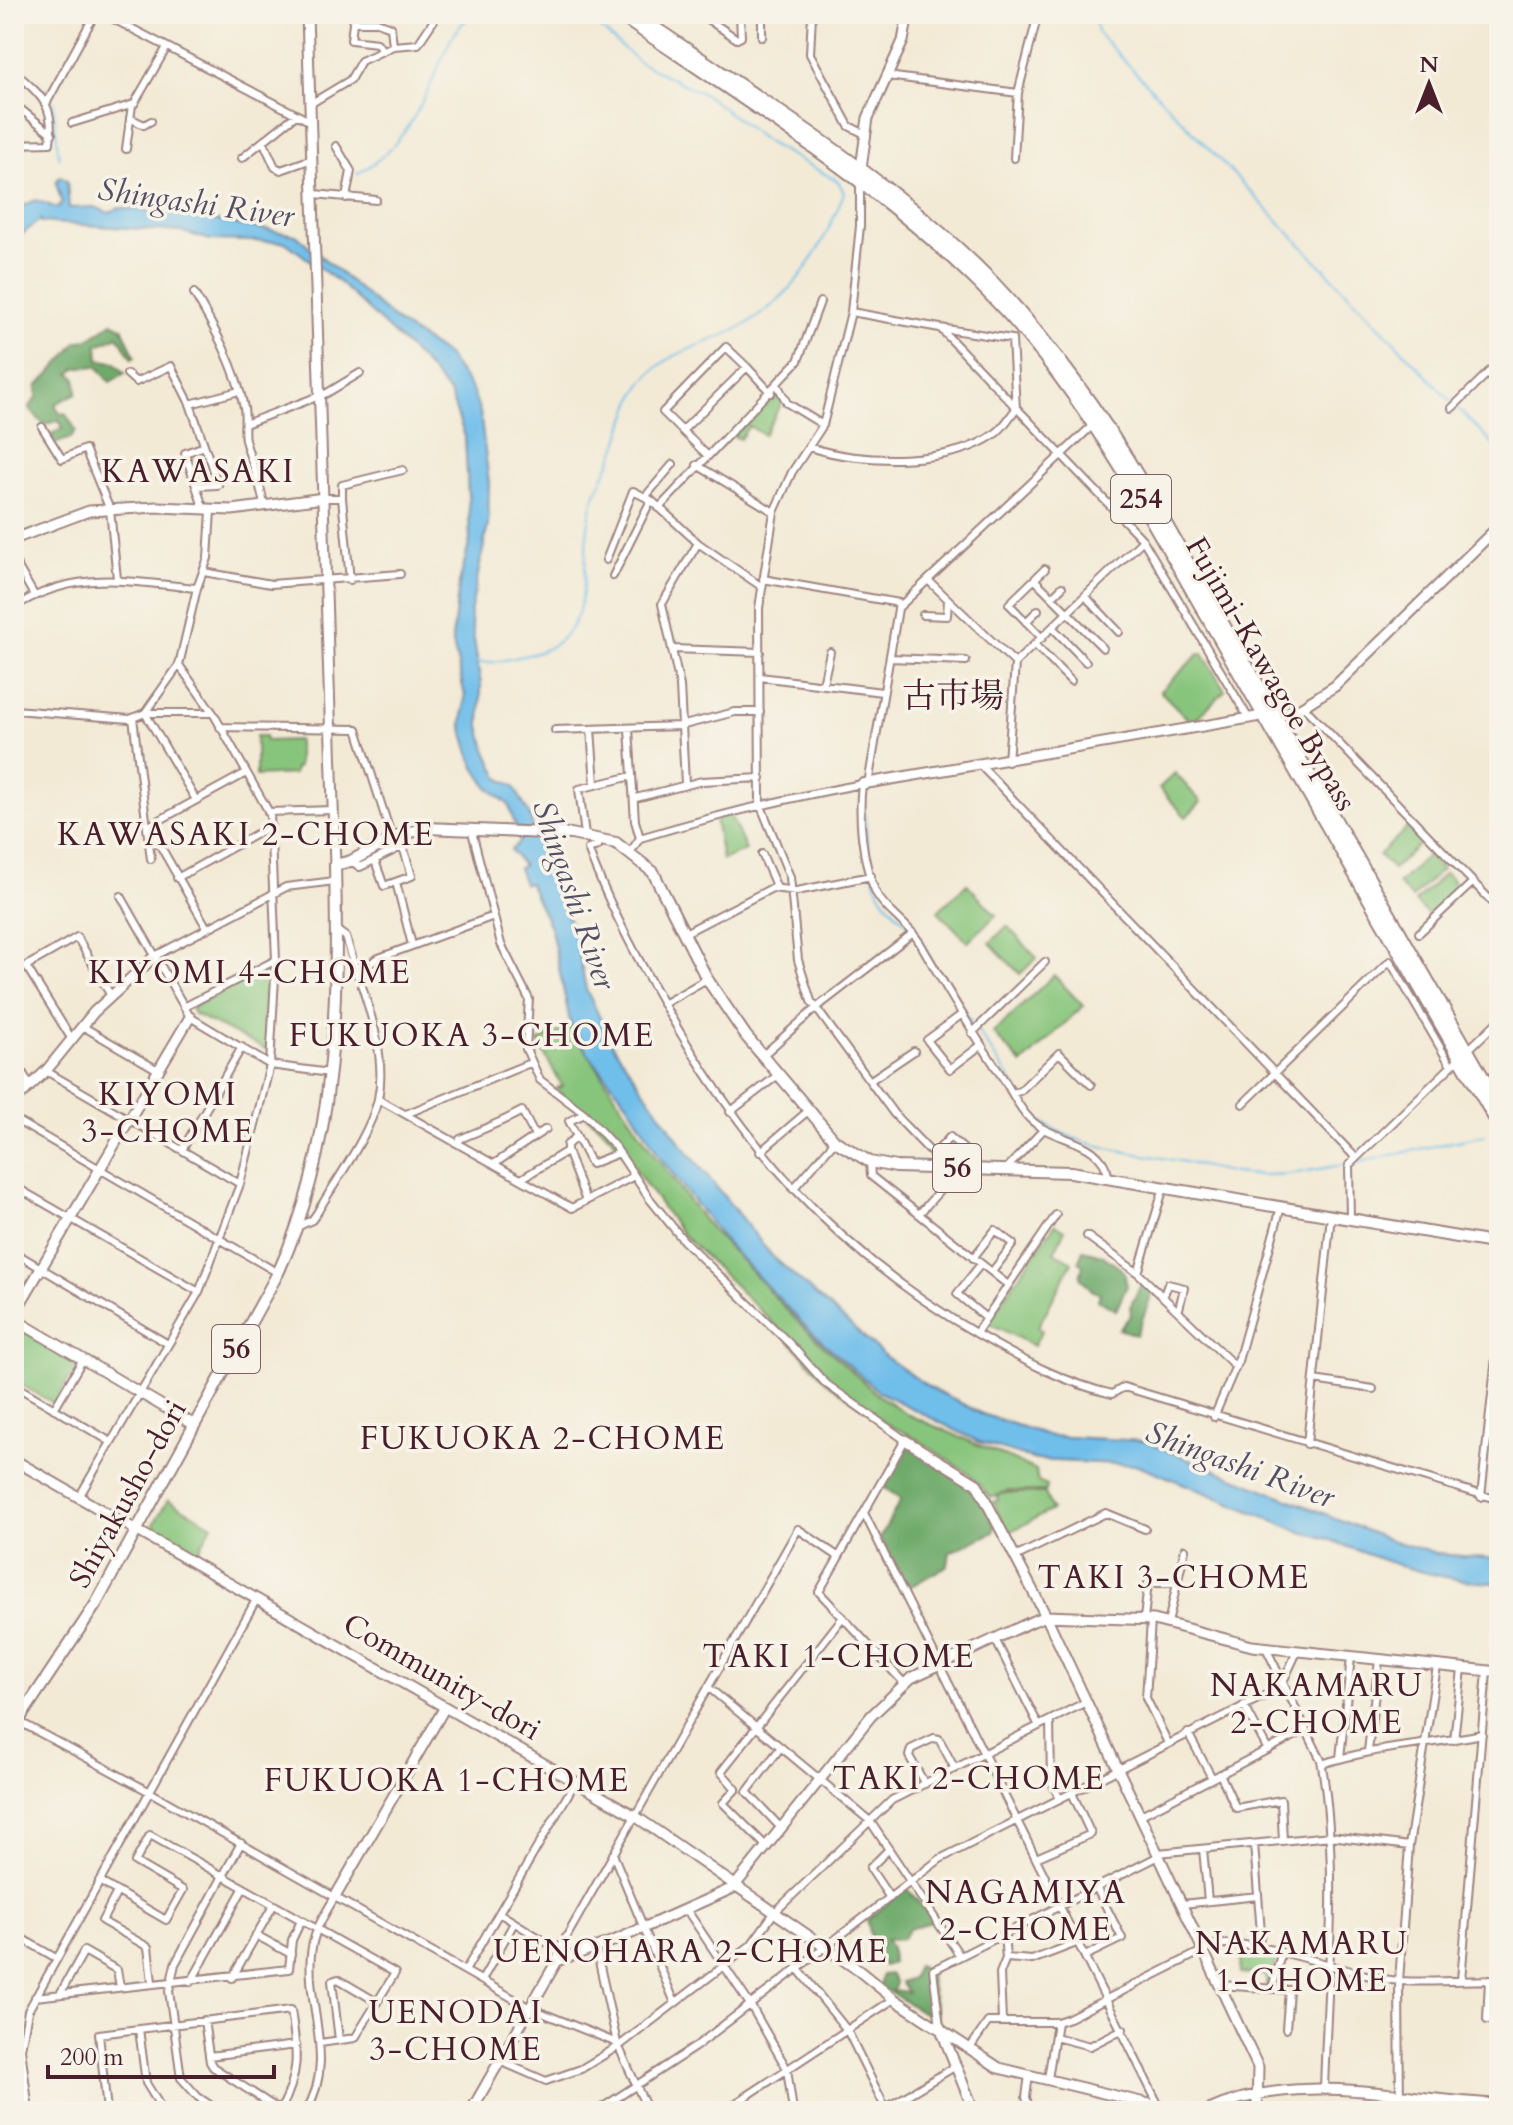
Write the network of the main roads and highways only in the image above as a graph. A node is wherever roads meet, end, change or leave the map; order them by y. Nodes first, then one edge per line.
1 (619, 14) edge
2 (634, 14) edge
3 (860, 177) junction
4 (1271, 716) junction
5 (1459, 1058) junction
6 (1499, 1106) edge
7 (1499, 1125) edge
8 (1499, 1244) edge
9 (16, 1724) edge

1 - 3 highway, Fujimi-Kawagoe Bypass / 254
2 - 3 highway, Fujimi-Kawagoe Bypass / 254
3 - 4 highway, Fujimi-Kawagoe Bypass / 254
3 - 4 highway, Fujimi-Kawagoe Bypass / 254
4 - 5 highway, Fujimi-Kawagoe Bypass / 254
5 - 6 highway, Fujimi-Kawagoe Bypass / 254
5 - 7 highway, Fujimi-Kawagoe Bypass / 254
8 - 9 main road, Shiyakusho-dori / 56

